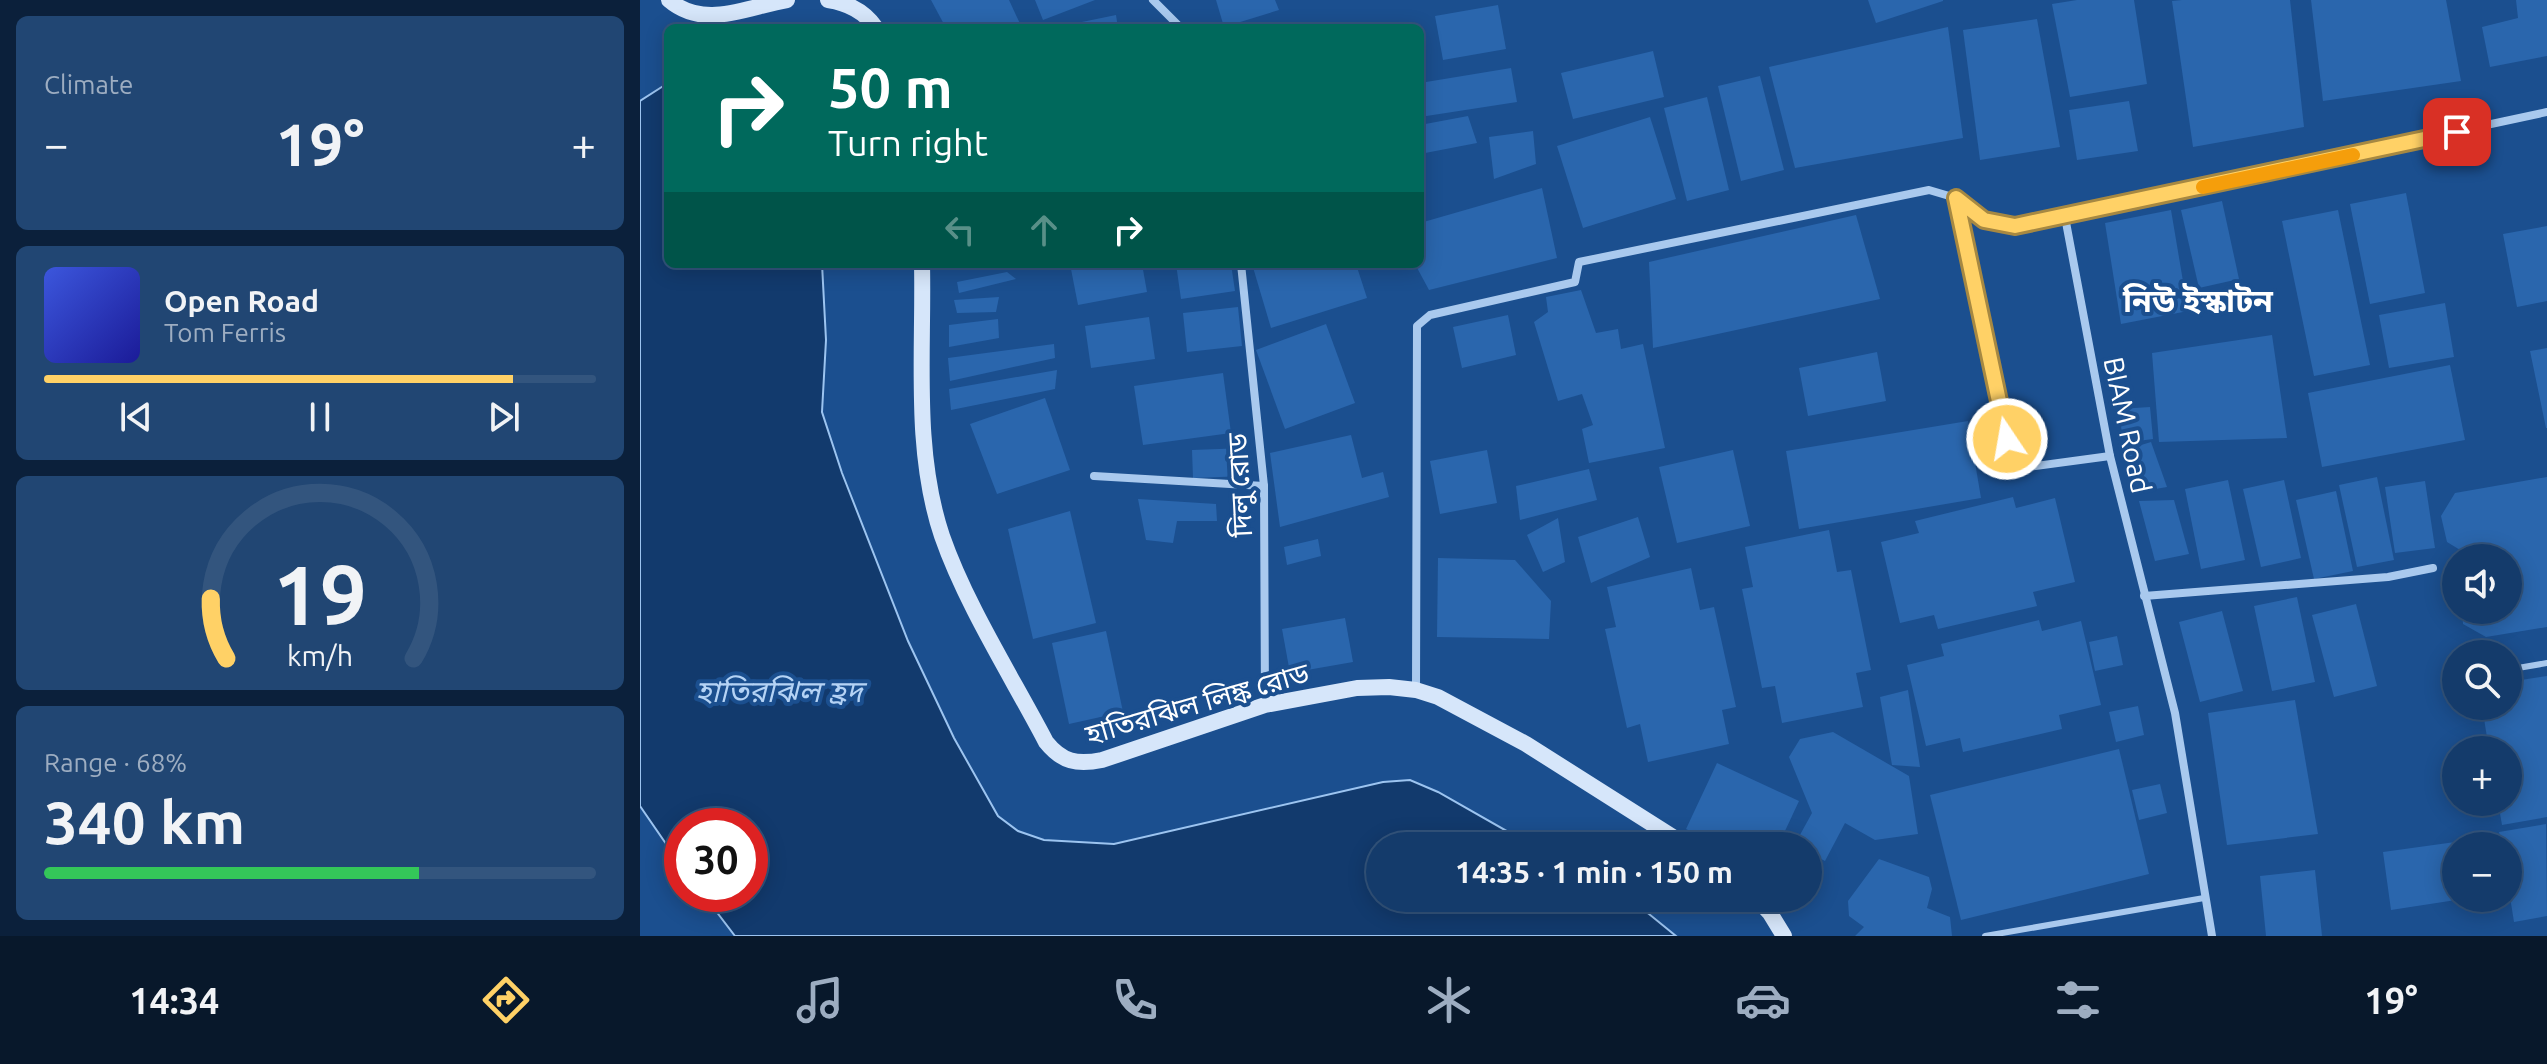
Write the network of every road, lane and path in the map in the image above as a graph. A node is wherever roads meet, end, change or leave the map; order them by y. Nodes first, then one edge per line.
1 (669, 0) edge
2 (787, 0) edge
3 (828, 0) edge
4 (1153, 0) edge
5 (873, 24) edge
6 (1177, 24) edge
7 (2547, 112) edge
8 (1956, 198) junction
9 (2065, 217) junction
10 (922, 268) edge
11 (1241, 268) edge
12 (2110, 456) junction
13 (1094, 476) dead end
14 (1264, 486) junction
15 (2433, 568) dead end
16 (2144, 596) junction
17 (2547, 663) edge
18 (2522, 667) edge
19 (1416, 690) junction
20 (1265, 705) junction
21 (1665, 832) edge
22 (2204, 898) junction
23 (1769, 912) edge
24 (1784, 936) edge
25 (1985, 936) edge
26 (2212, 936) edge

1 - 2 street
3 - 5 street
4 - 6 street
7 - 9 street
8 - 9 street
8 - 12 street
8 - 19 street
9 - 12 street, BIAM Road
10 - 20 street, হাতিরঝিল লিঙ্ক রোড
11 - 14 street, দিলু রোড
12 - 16 street, BIAM Road
13 - 14 street
14 - 20 street, দিলু রোড
15 - 16 street
16 - 22 street, BIAM Road
17 - 18 lane
19 - 20 street, হাতিরঝিল লিঙ্ক রোড
19 - 21 street, হাতিরঝিল লিঙ্ক রোড
22 - 25 lane
22 - 26 street, BIAM Road
23 - 24 street

